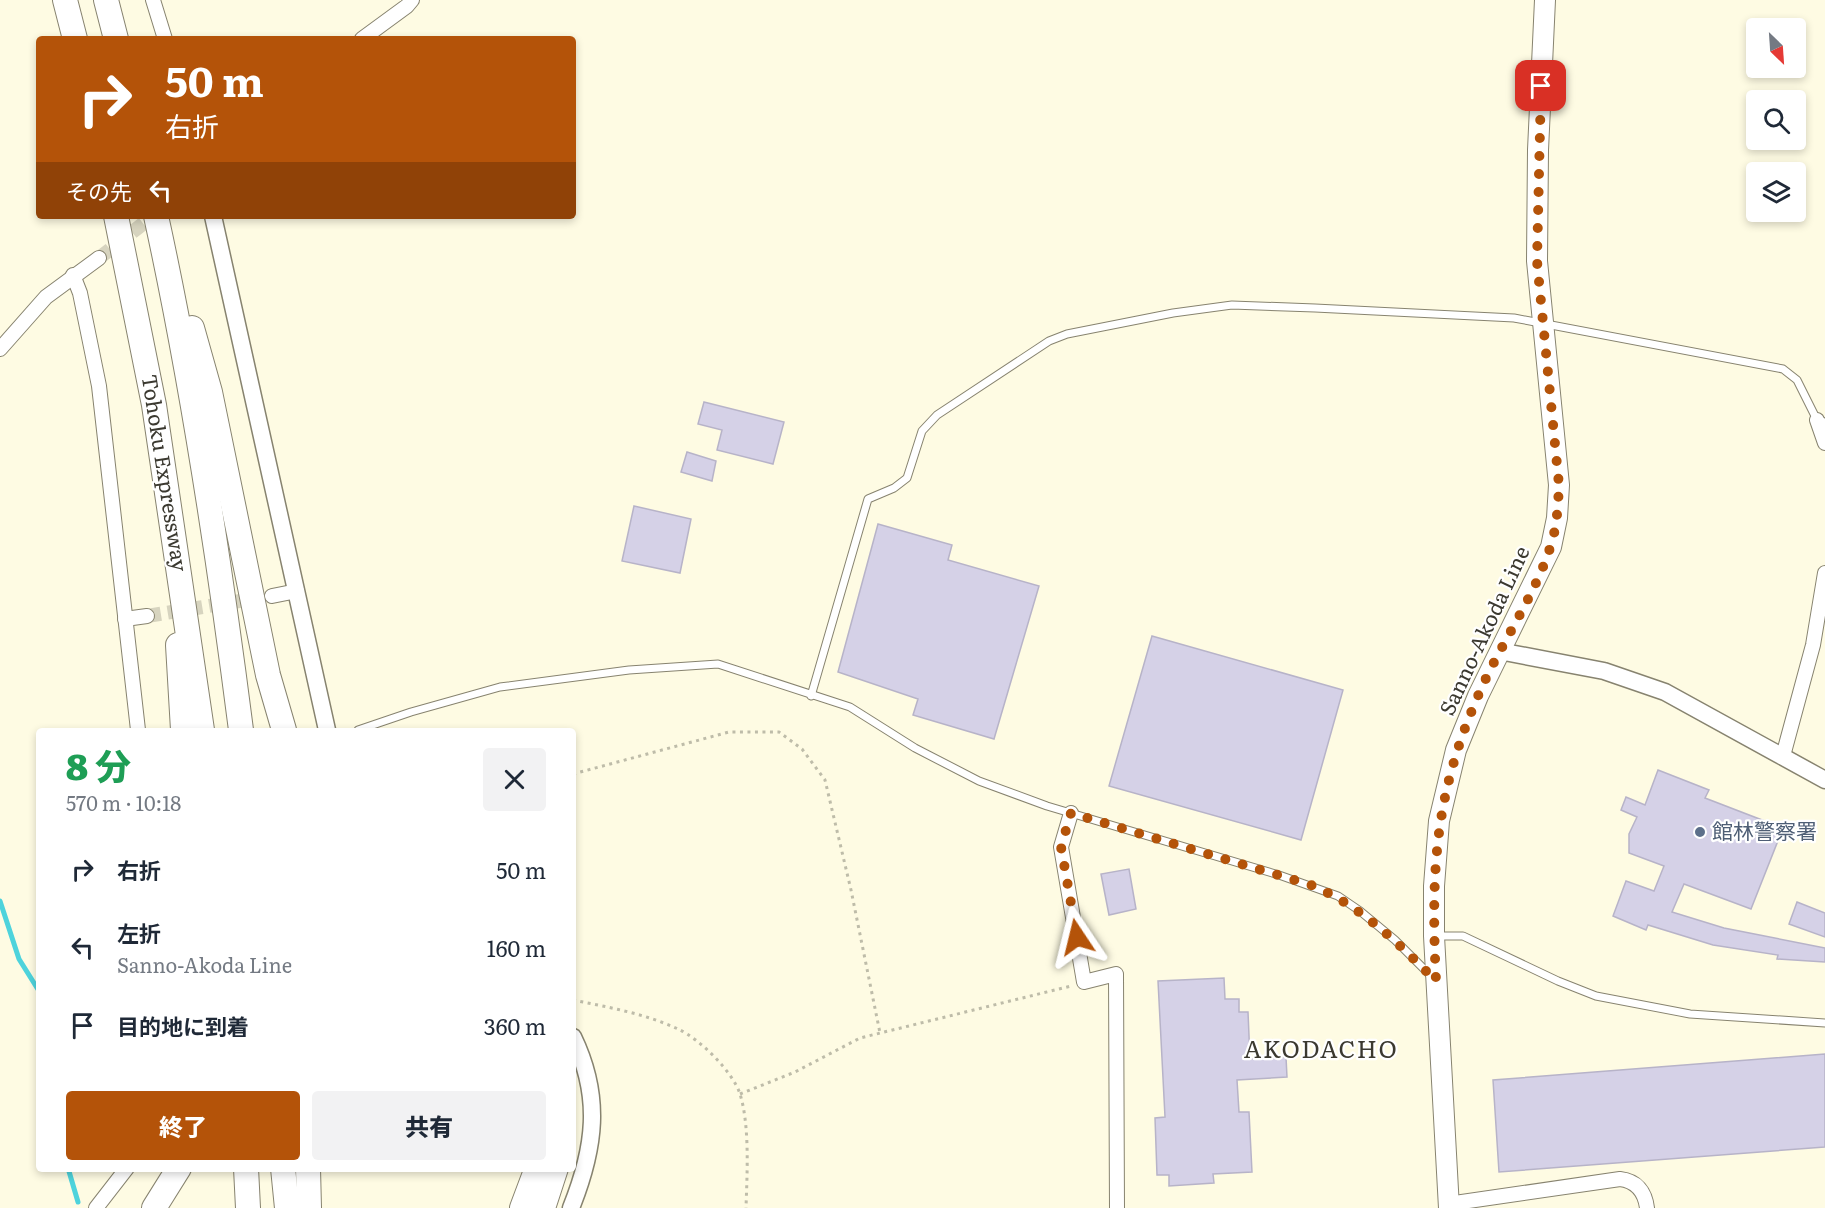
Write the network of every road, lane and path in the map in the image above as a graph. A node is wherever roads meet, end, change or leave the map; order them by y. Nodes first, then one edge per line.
1 (65, 0) edge
2 (106, 0) edge
3 (153, 0) edge
4 (412, 0) edge
5 (1545, 0) edge
6 (74, 36) edge
7 (115, 36) edge
8 (164, 36) edge
9 (366, 36) edge
10 (117, 219) edge
11 (214, 219) edge
12 (157, 221) edge
13 (99, 258) tunnel mouth
14 (73, 276) junction
15 (1542, 324) junction
16 (0, 349) edge
17 (1821, 421) edge
18 (1825, 443) edge
19 (176, 543) junction
20 (1825, 573) edge
21 (297, 591) junction
22 (272, 596) tunnel mouth
23 (147, 616) tunnel mouth
24 (125, 619) junction
25 (1499, 651) junction
26 (811, 696) junction
27 (138, 728) edge
28 (183, 728) edge
29 (202, 728) edge
30 (241, 728) edge
31 (283, 728) edge
32 (327, 728) edge
33 (363, 728) edge
34 (1783, 756) junction
35 (576, 773) edge
36 (1825, 780) edge
37 (1071, 813) junction
38 (1434, 936) junction
39 (1436, 981) junction
40 (1084, 982) junction
41 (576, 1001) edge
42 (1825, 1023) edge
43 (880, 1033) junction
44 (576, 1043) edge
45 (740, 1094) junction
46 (124, 1172) edge
47 (176, 1172) edge
48 (246, 1172) edge
49 (283, 1172) edge
50 (308, 1172) edge
51 (536, 1172) edge
52 (555, 1172) edge
53 (1448, 1206) edge
54 (96, 1208) edge
55 (154, 1208) edge
56 (248, 1208) edge
57 (286, 1208) edge
58 (309, 1208) edge
59 (522, 1208) edge
60 (543, 1208) edge
61 (571, 1208) edge
62 (746, 1208) edge
63 (1118, 1208) edge
64 (1647, 1208) edge

1 - 6 highway
2 - 7 highway
3 - 8 street
4 - 9 street
5 - 15 main road, Sanno-Akoda Line
10 - 19 highway, Tohoku Expressway
11 - 21 street
12 - 30 highway, Tohoku Expressway
12 - 31 highway
13 - 14 street
14 - 16 street
14 - 24 street
15 - 17 lane
15 - 25 main road, Sanno-Akoda Line
15 - 26 lane
17 - 18 street
19 - 28 highway
19 - 29 highway, Tohoku Expressway
20 - 34 street
21 - 22 street
21 - 32 street
23 - 24 street
24 - 27 street
25 - 34 street
25 - 38 main road, Sanno-Akoda Line
26 - 33 lane
26 - 37 lane
34 - 36 street
35 - 43 path
37 - 39 lane
37 - 40 street
38 - 39 main road, Sanno-Akoda Line
38 - 42 lane
39 - 53 main road, Sanno-Akoda Line
40 - 43 path
40 - 63 street
41 - 45 path
43 - 45 path
44 - 61 street
45 - 62 path
46 - 54 street
47 - 55 highway
48 - 56 highway
49 - 57 highway
50 - 58 highway
51 - 59 highway
52 - 60 highway
53 - 64 street

